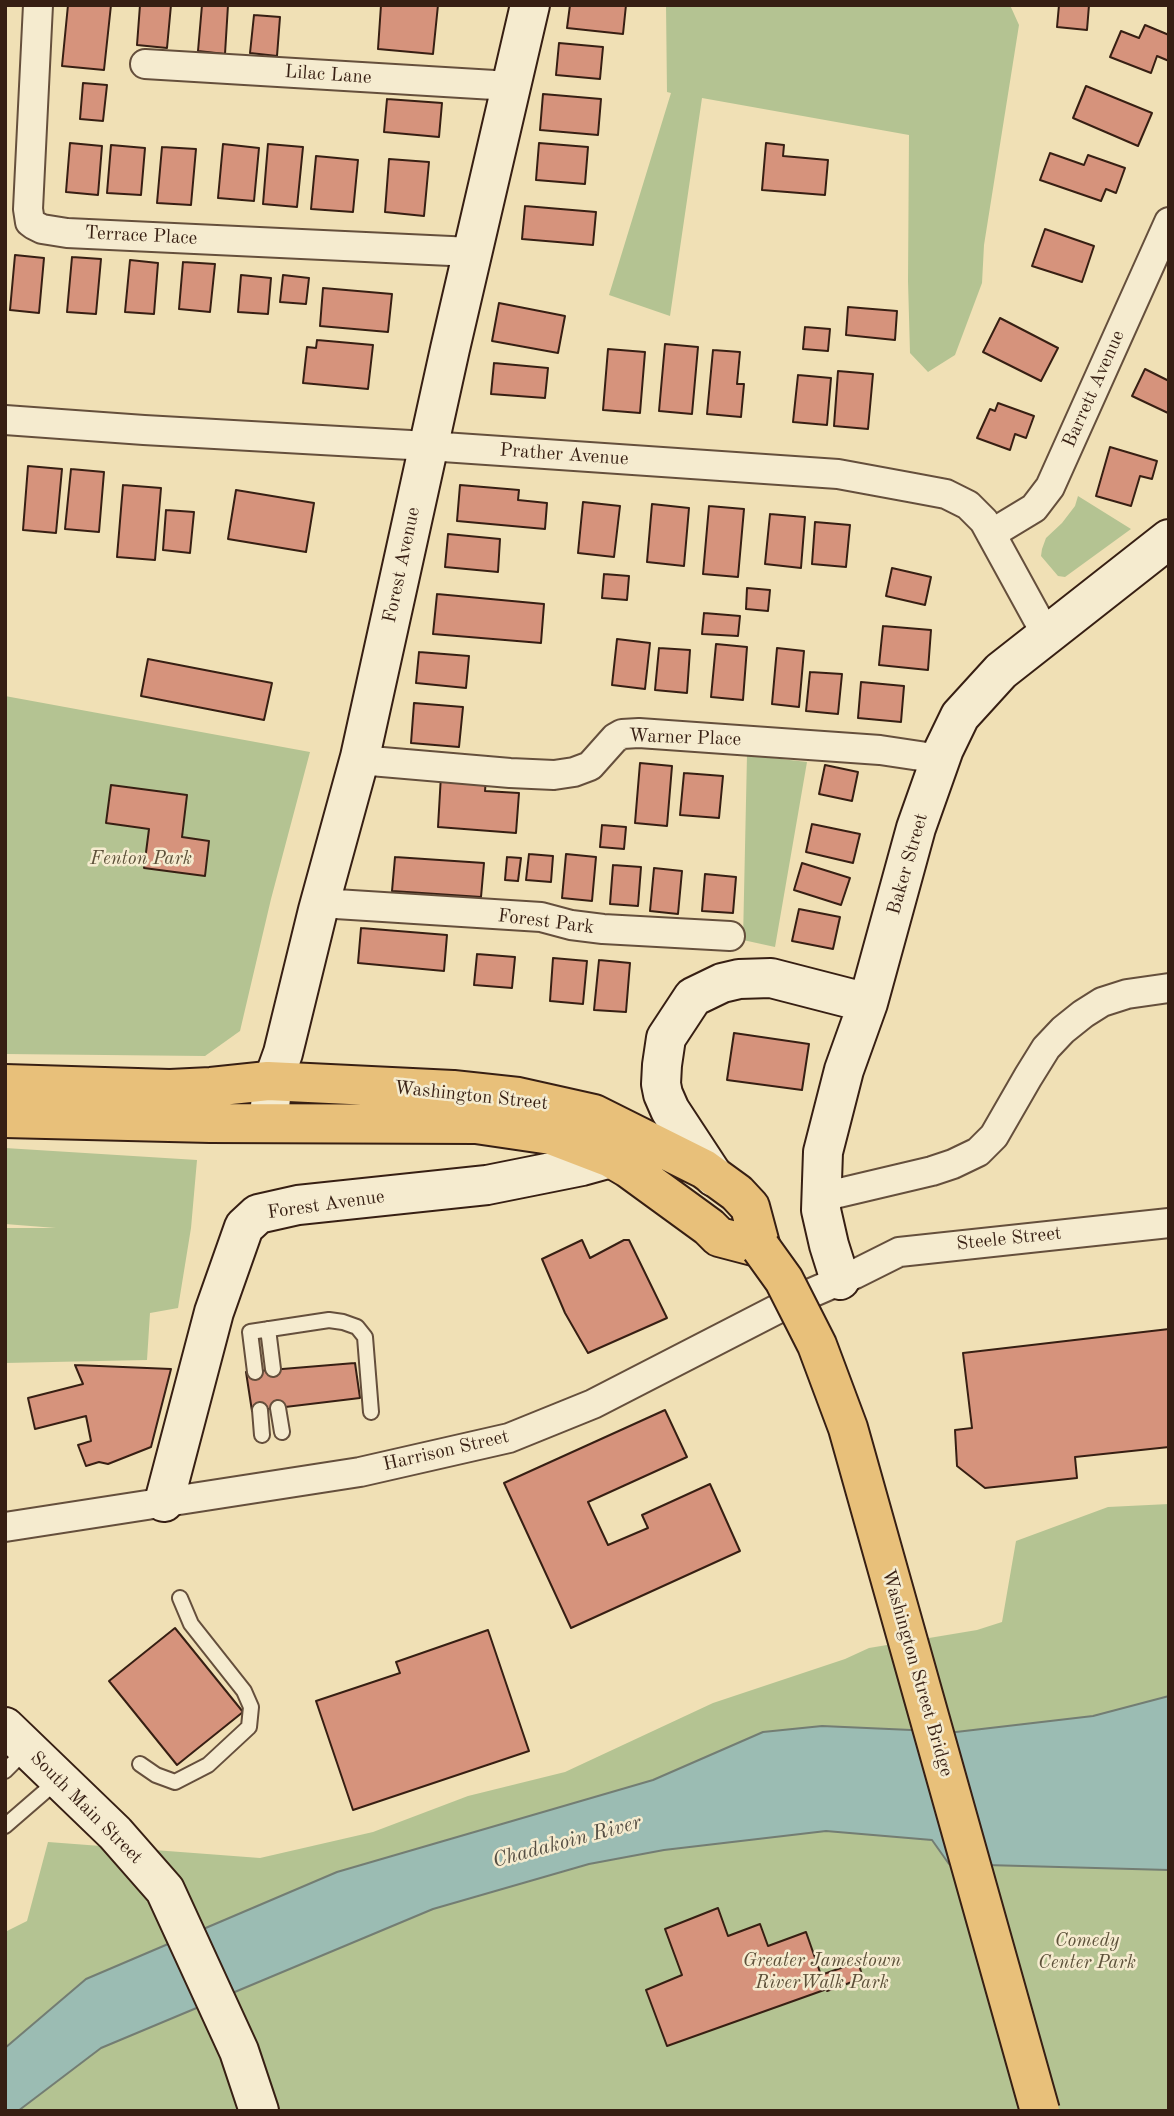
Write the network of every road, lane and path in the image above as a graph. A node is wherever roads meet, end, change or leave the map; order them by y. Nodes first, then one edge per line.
1 (38, 5) edge
2 (530, 5) edge
3 (145, 64) dead end
4 (511, 86) junction
5 (1169, 222) edge
6 (472, 252) junction
7 (5, 420) edge
8 (428, 446) junction
9 (991, 534) junction
10 (1169, 539) edge
11 (1034, 645) junction
12 (940, 759) junction
13 (359, 760) junction
14 (320, 903) junction
15 (730, 936) dead end
16 (1169, 988) edge
17 (868, 1003) junction
18 (274, 1081) junction
19 (5, 1084) edge
20 (5, 1118) edge
21 (268, 1122) junction
22 (611, 1158) junction
23 (714, 1177) junction
24 (822, 1197) junction
25 (1169, 1223) edge
26 (761, 1248) junction
27 (848, 1277) junction
28 (268, 1329) junction
29 (273, 1369) dead end
30 (255, 1372) dead end
31 (278, 1408) dead end
32 (260, 1410) dead end
33 (371, 1412) dead end
34 (282, 1432) dead end
35 (262, 1435) dead end
36 (164, 1502) junction
37 (5, 1527) edge
38 (180, 1598) dead end
39 (12, 1749) edge
40 (139, 1764) dead end
41 (59, 1780) junction
42 (5, 1826) edge
43 (259, 2111) edge
44 (1040, 2111) edge

1 - 6 street, Terrace Place
2 - 4 street, Forest Avenue
3 - 4 street, Lilac Lane
4 - 6 street, Forest Avenue
5 - 9 street, Barrett Avenue
6 - 8 street, Forest Avenue
7 - 8 street, Prather Avenue
8 - 9 street, Prather Avenue
8 - 13 street, Forest Avenue
9 - 11 street, Prather Avenue
10 - 11 street, Baker Street
11 - 12 street, Baker Street
12 - 13 street, Warner Place
12 - 17 street, Baker Street
13 - 14 street, Forest Avenue
14 - 15 street, Forest Park
14 - 18 street, Forest Avenue
16 - 24 street
17 - 23 street
17 - 24 street, Baker Street
18 - 19 highway, Washington Street
18 - 21 street, Forest Avenue
18 - 23 highway, Washington Street
20 - 21 highway, Washington Street
21 - 22 highway, Washington Street
22 - 26 highway, Washington Street
22 - 36 street, Forest Avenue
23 - 26 highway, Washington Street
24 - 27 street, Baker Street
25 - 27 street, Steele Street
26 - 44 highway, Washington Street Bridge, bridge
27 - 36 street, Harrison Street
28 - 29 lane
28 - 30 lane
28 - 33 lane
31 - 34 lane
32 - 35 lane
36 - 37 street, Harrison Street
38 - 40 lane
39 - 41 street, South Main Street
41 - 42 lane
41 - 43 street, South Main Street

